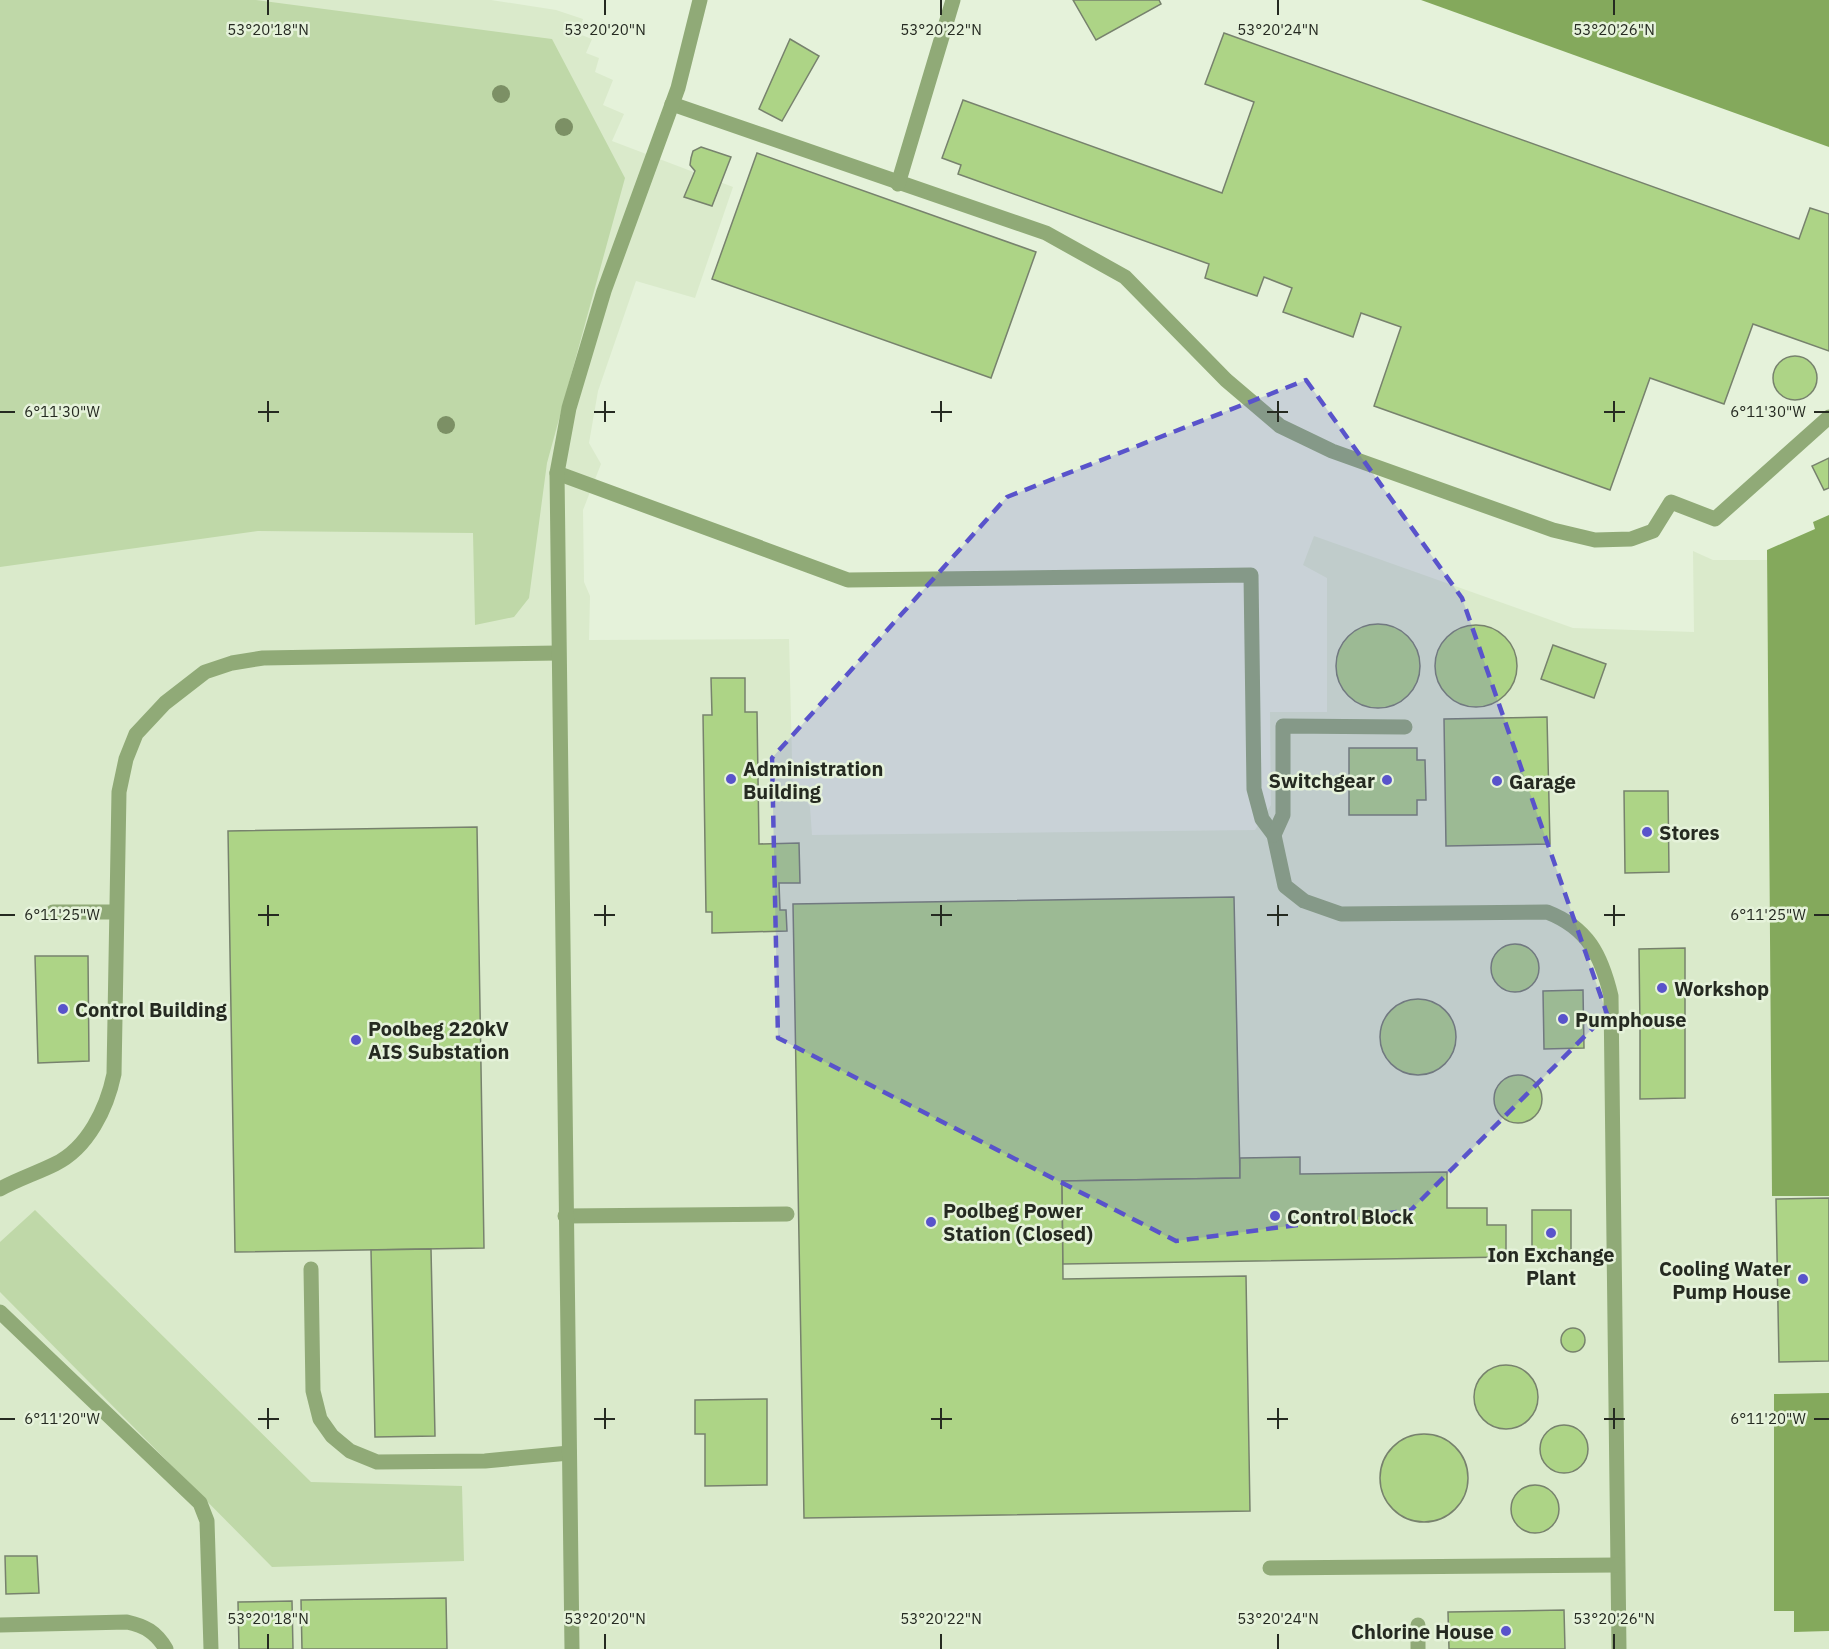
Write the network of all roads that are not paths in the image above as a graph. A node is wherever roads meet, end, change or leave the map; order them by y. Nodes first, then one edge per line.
1 (700, 0) edge
2 (953, 0) edge
3 (672, 104) junction
4 (898, 184) junction
5 (1829, 417) edge
6 (557, 473) junction
7 (558, 653) junction
8 (1405, 727) dead end
9 (1274, 835) junction
10 (53, 912) dead end
11 (116, 912) junction
12 (0, 1189) edge
13 (787, 1214) dead end
14 (565, 1216) junction
15 (311, 1269) dead end
16 (0, 1312) edge
17 (569, 1454) junction
18 (1617, 1565) junction
19 (1270, 1568) dead end
20 (0, 1624) edge
21 (1418, 1624) dead end
22 (166, 1649) edge
23 (211, 1649) edge
24 (572, 1649) edge
25 (1418, 1649) edge
26 (1618, 1649) edge

1 - 3 lane
2 - 4 lane
3 - 4 lane
3 - 6 lane
4 - 5 lane
6 - 7 lane
6 - 9 lane
7 - 11 lane
7 - 14 lane
8 - 9 lane
9 - 18 lane
10 - 11 lane
11 - 12 lane
13 - 14 lane
14 - 17 lane
15 - 17 lane
16 - 23 lane
17 - 24 lane
18 - 19 lane
18 - 26 lane
20 - 22 lane
21 - 25 lane

